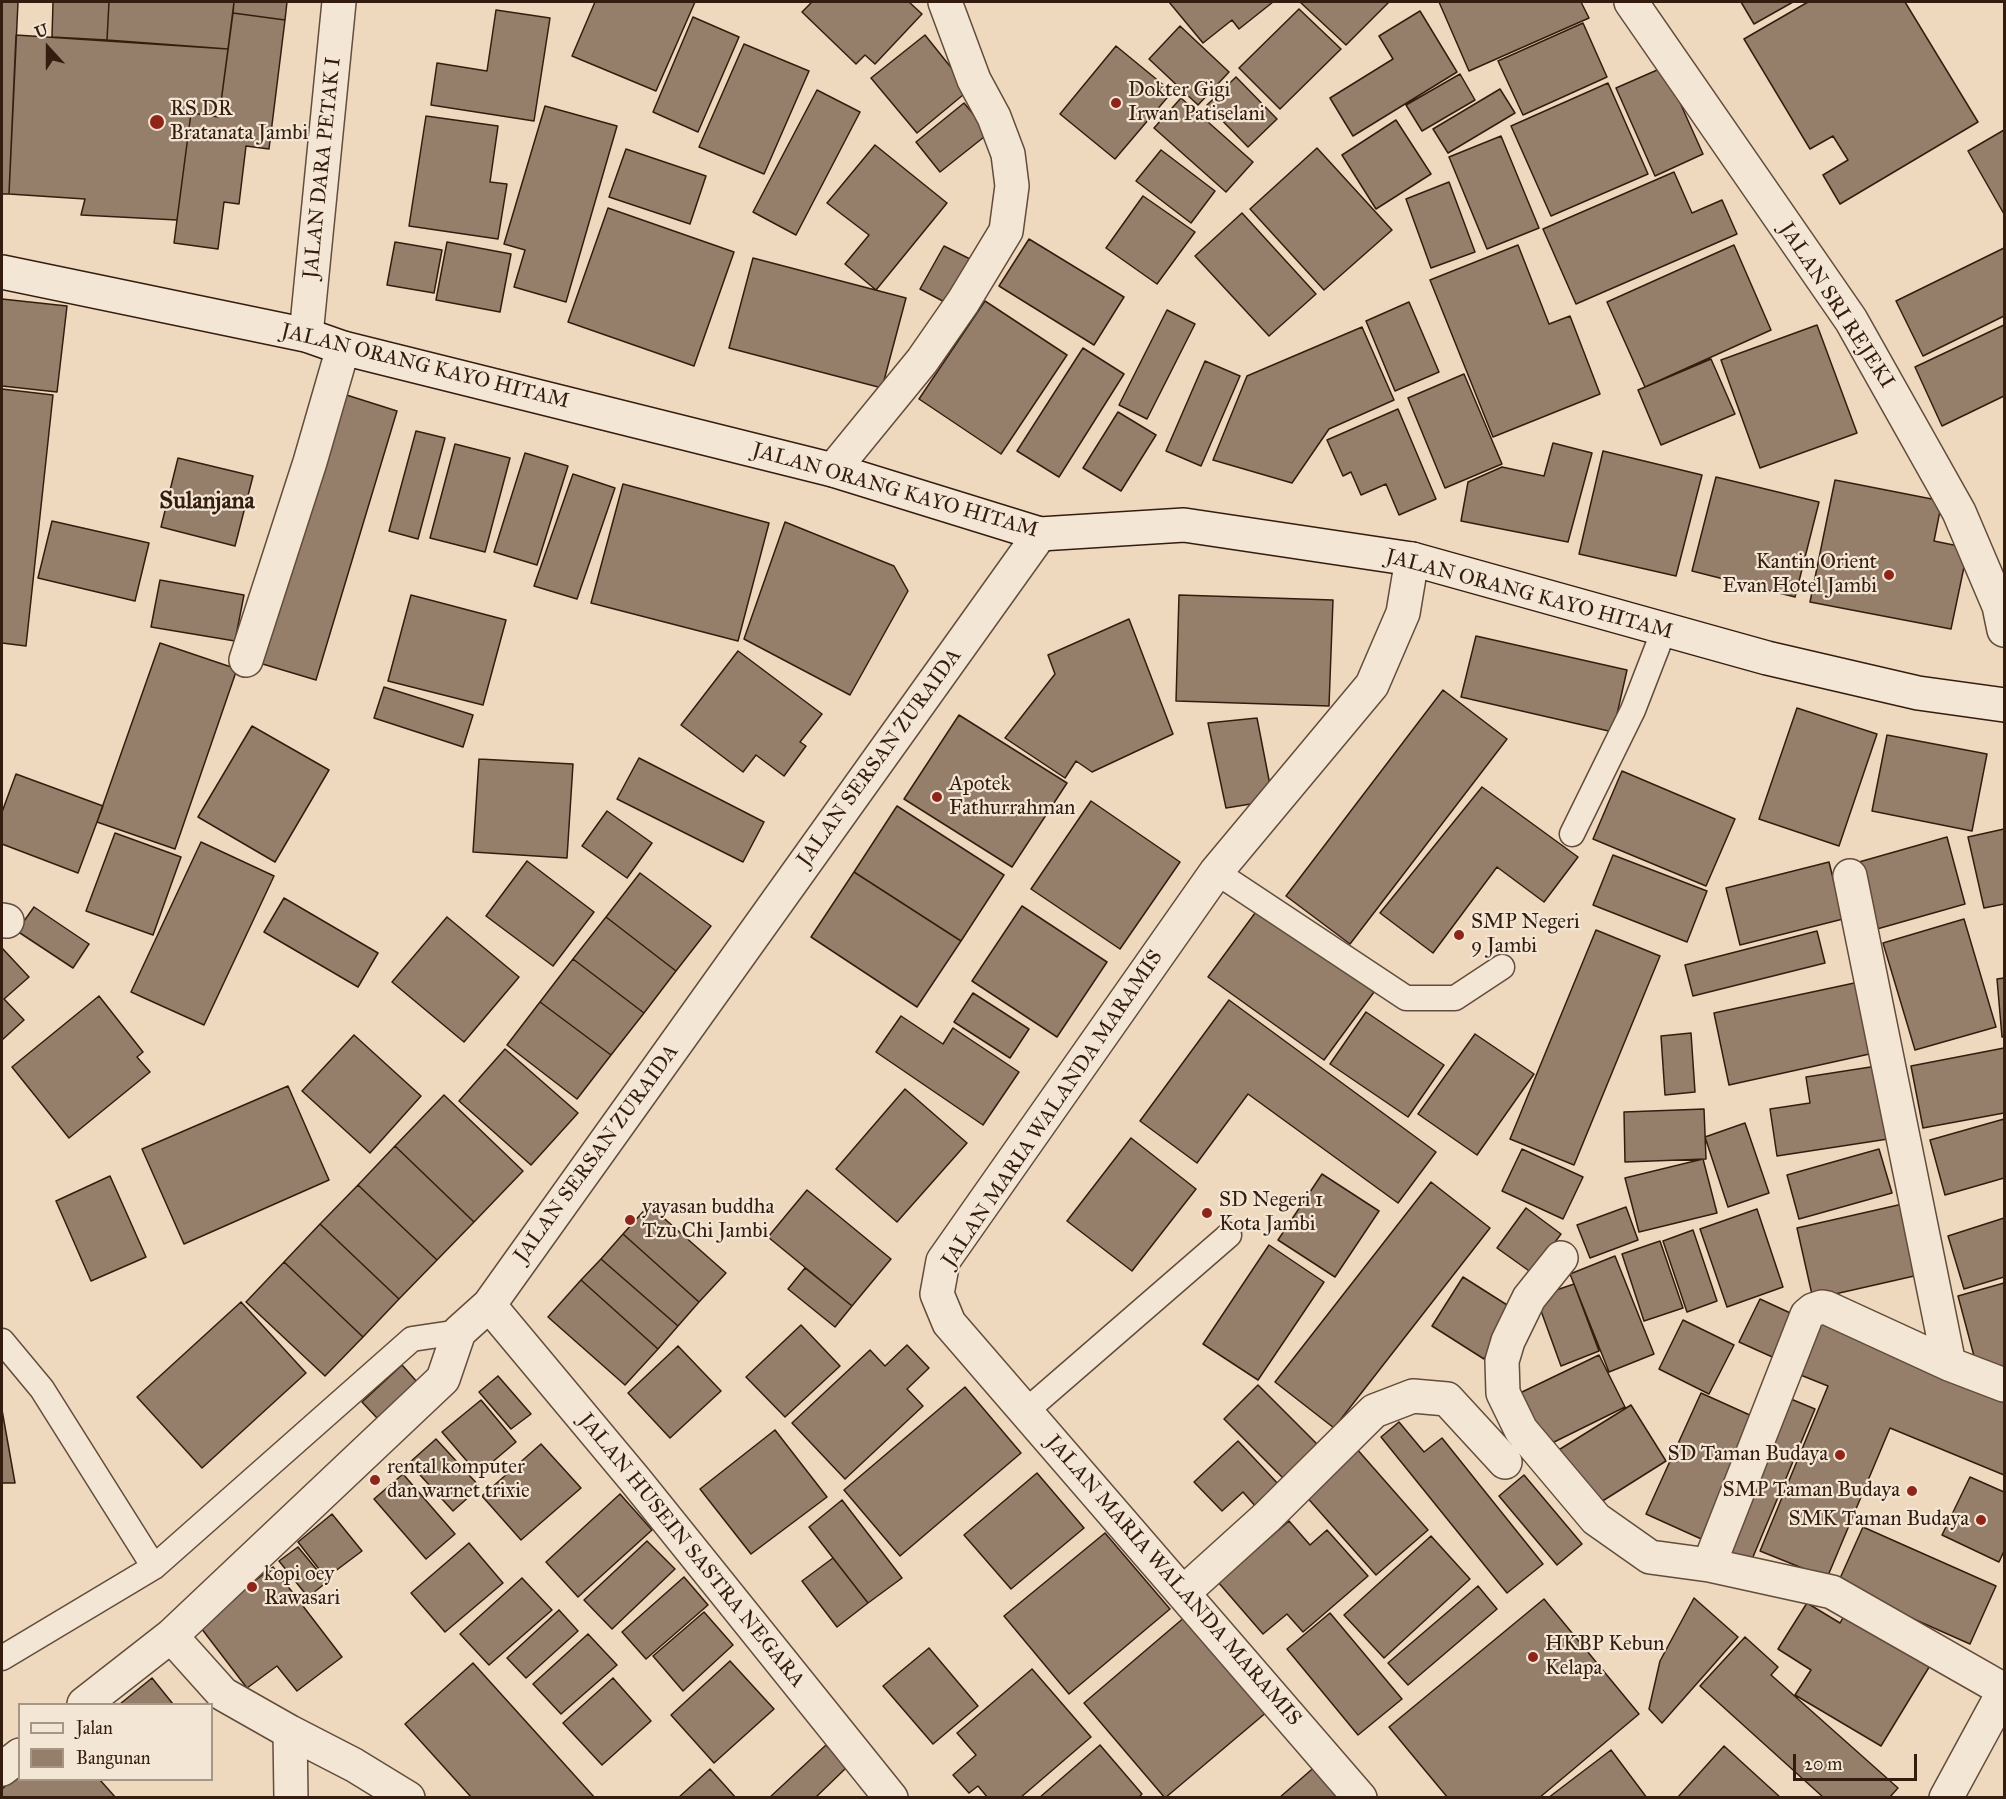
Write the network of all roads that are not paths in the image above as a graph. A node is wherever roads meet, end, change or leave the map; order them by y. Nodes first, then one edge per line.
1 (339, 2) edge
2 (945, 2) edge
3 (1631, 2) edge
4 (2, 272) edge
5 (306, 335) junction
6 (343, 348) junction
7 (833, 470) junction
8 (1040, 534) junction
9 (1412, 559) junction
10 (1664, 630) junction
11 (2004, 630) edge
12 (246, 660) dead end
13 (2004, 705) edge
14 (1572, 834) dead end
15 (1216, 872) junction
16 (1850, 876) dead end
17 (1502, 967) dead end
18 (1229, 1235) dead end
19 (1561, 1258) dead end
20 (489, 1305) junction
21 (459, 1332) junction
22 (2, 1341) edge
23 (1949, 1364) junction
24 (2004, 1385) edge
25 (1026, 1411) junction
26 (1505, 1462) dead end
27 (1709, 1565) junction
28 (154, 1567) junction
29 (1183, 1593) junction
30 (171, 1636) junction
31 (2, 1658) edge
32 (2004, 1691) edge
33 (85, 1703) edge
34 (290, 1732) junction
35 (18, 1757) edge
36 (2, 1770) edge
37 (291, 1797) edge
38 (408, 1797) edge
39 (891, 1797) edge
40 (1360, 1797) edge
41 (1946, 1797) edge

1 - 5 street, JALAN DARA PETAK I
2 - 7 street
3 - 11 street, JALAN SRI REJEKI
4 - 5 street, JALAN ORANG KAYO HITAM
5 - 6 street, JALAN ORANG KAYO HITAM
6 - 7 street, JALAN ORANG KAYO HITAM
6 - 12 street
7 - 8 street, JALAN ORANG KAYO HITAM
8 - 9 street, JALAN ORANG KAYO HITAM
8 - 20 street, JALAN SERSAN ZURAIDA
9 - 10 street, JALAN ORANG KAYO HITAM
9 - 15 street, JALAN MARIA WALANDA MARAMIS
10 - 13 street, JALAN ORANG KAYO HITAM
10 - 14 lane
15 - 17 lane
15 - 25 street, JALAN MARIA WALANDA MARAMIS
16 - 23 street
18 - 25 lane
19 - 27 street
20 - 21 street, JALAN SERSAN ZURAIDA
20 - 39 street, JALAN HUSEIN SASTRA NEGARA
21 - 28 lane
21 - 30 street, JALAN SERSAN ZURAIDA
22 - 28 lane
23 - 24 street
23 - 27 street
25 - 29 street, JALAN MARIA WALANDA MARAMIS
26 - 29 street
27 - 32 street
28 - 31 lane
29 - 40 street, JALAN MARIA WALANDA MARAMIS
30 - 33 street, JALAN SERSAN ZURAIDA
30 - 34 street
32 - 41 street
34 - 37 street
34 - 38 street
35 - 36 street

